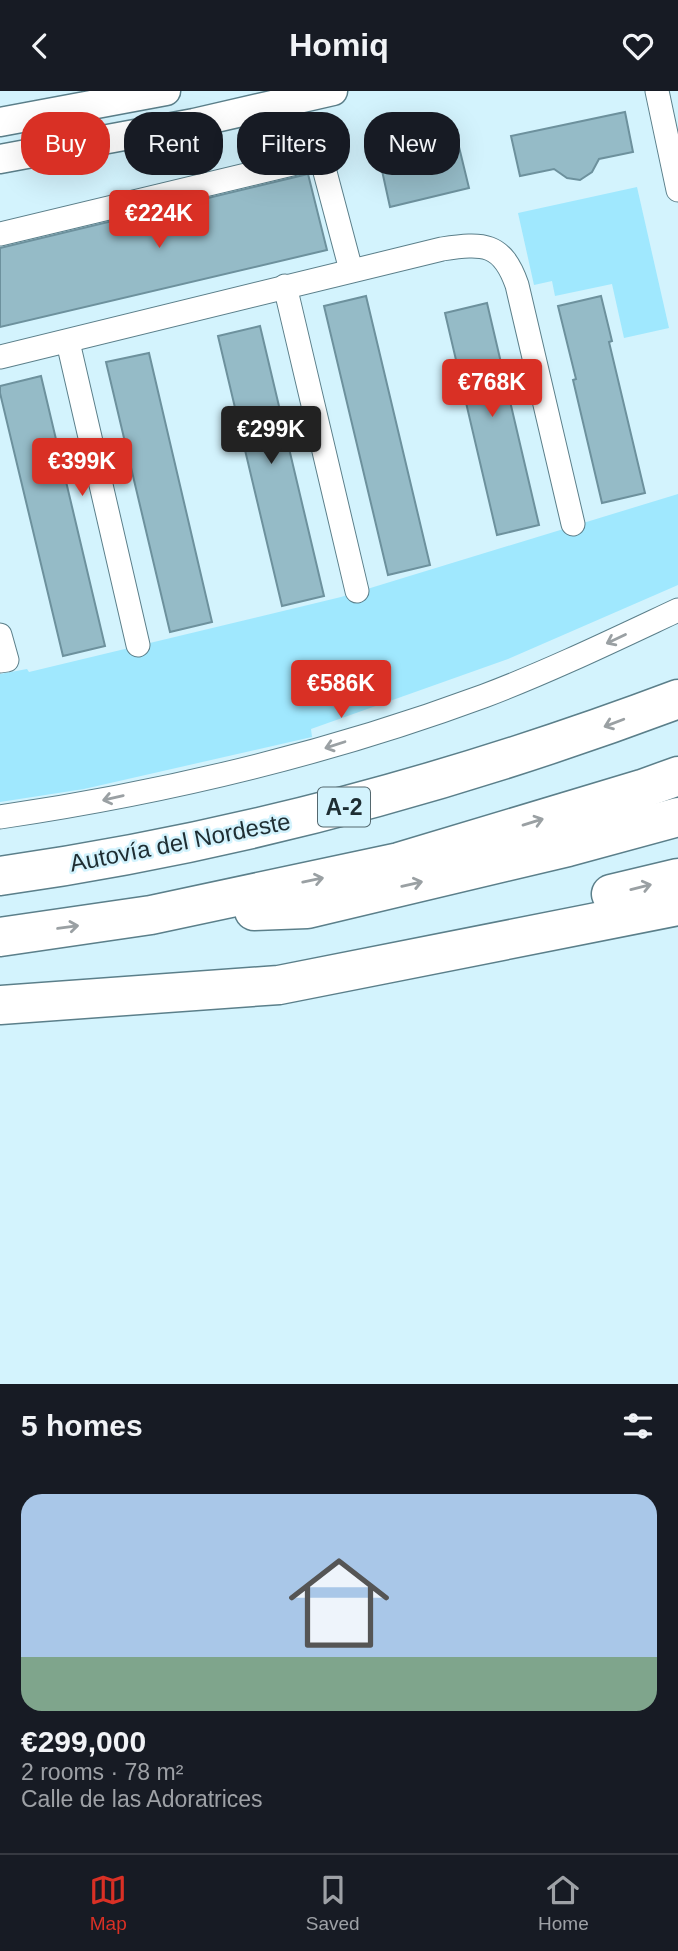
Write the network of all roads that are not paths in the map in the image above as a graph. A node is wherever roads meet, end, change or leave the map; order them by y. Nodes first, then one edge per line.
1 (166, 91) edge
2 (333, 91) edge
3 (657, 91) edge
4 (0, 122) edge
5 (0, 159) edge
6 (678, 190) edge
7 (0, 234) edge
8 (351, 269) junction
9 (285, 286) junction
10 (68, 342) junction
11 (0, 358) edge
12 (573, 524) dead end
13 (356, 591) dead end
14 (678, 610) edge
15 (0, 635) edge
16 (138, 645) dead end
17 (0, 661) edge
18 (678, 699) edge
19 (678, 775) edge
20 (0, 817) edge
21 (678, 817) edge
22 (254, 827) junction
23 (0, 853) edge
24 (0, 876) edge
25 (678, 878) edge
26 (678, 906) edge
27 (151, 915) junction
28 (0, 937) edge
29 (94, 999) junction
30 (0, 1005) edge

1 - 4 street
2 - 5 street
3 - 6 street
7 - 8 street
8 - 9 street
8 - 12 street
9 - 10 street
9 - 13 street
10 - 11 street
10 - 16 street
14 -> 20 street
15 - 17 street
18 -> 22 highway, Autovía del Nordeste / A-2
27 -> 19 highway
27 -> 21 highway
22 - 23 highway
22 - 24 highway, Autovía del Nordeste / A-2
29 -> 25 highway
26 - 29 highway
28 -> 27 highway
29 - 30 highway

